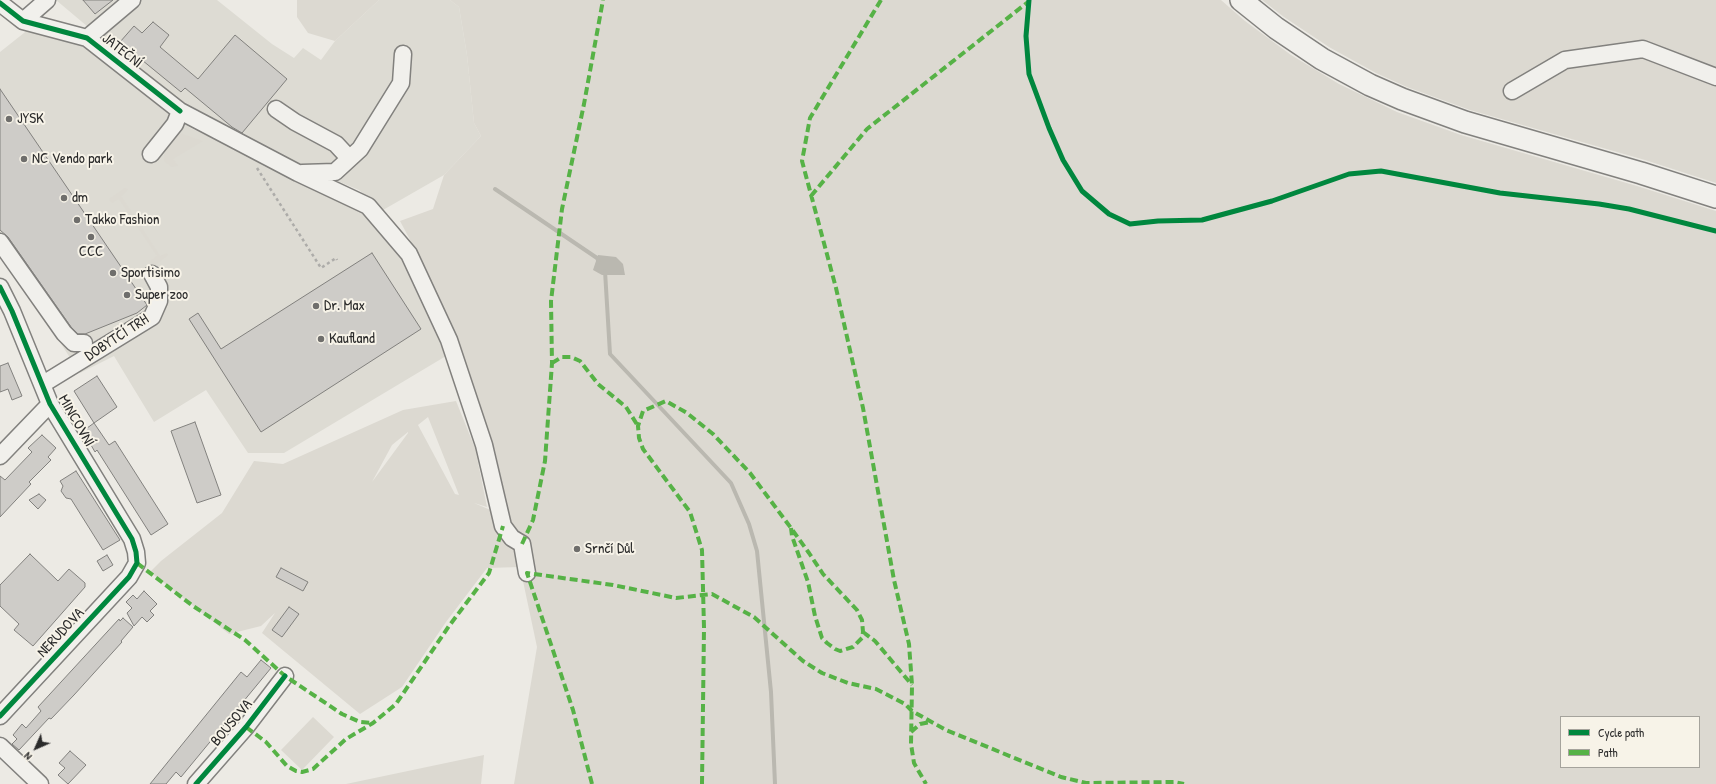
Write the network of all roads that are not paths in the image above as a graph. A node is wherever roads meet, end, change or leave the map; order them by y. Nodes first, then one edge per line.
1 (47, 0) edge
2 (132, 0) edge
3 (1241, 0) edge
4 (0, 4) edge
5 (23, 21) junction
6 (87, 38) junction
7 (403, 54) dead end
8 (1716, 77) edge
9 (1512, 91) dead end
10 (276, 109) dead end
11 (180, 111) junction
12 (151, 154) dead end
13 (349, 158) junction
14 (298, 173) junction
15 (1716, 197) edge
16 (0, 242) edge
17 (152, 274) dead end
18 (0, 287) edge
19 (6, 313) edge
20 (84, 343) dead end
21 (43, 384) junction
22 (50, 404) junction
23 (0, 456) edge
24 (137, 563) joint
25 (527, 573) dead end
26 (285, 676) dead end
27 (0, 716) edge
28 (0, 746) edge
29 (40, 784) edge
30 (196, 784) edge

1 - 5 street
2 - 6 street
3 - 15 main road
4 - 5 street, JATEČNÍ
5 - 6 street, JATEČNÍ
6 - 11 street, JATEČNÍ
7 - 13 street
8 - 9 street
10 - 13 street
11 - 12 street
11 - 14 street, JATEČNÍ
13 - 14 street
14 - 25 street, JATEČNÍ
16 - 20 street
17 - 21 street, DOBYTČÍ TRH
18 - 19 street, MINCOVNÍ
19 - 21 street, MINCOVNÍ
21 - 22 street, MINCOVNÍ
22 - 23 street
22 - 24 street, MINCOVNÍ
24 - 27 street, NERUDOVA
26 - 30 street, BOUSOVA
28 - 29 street

